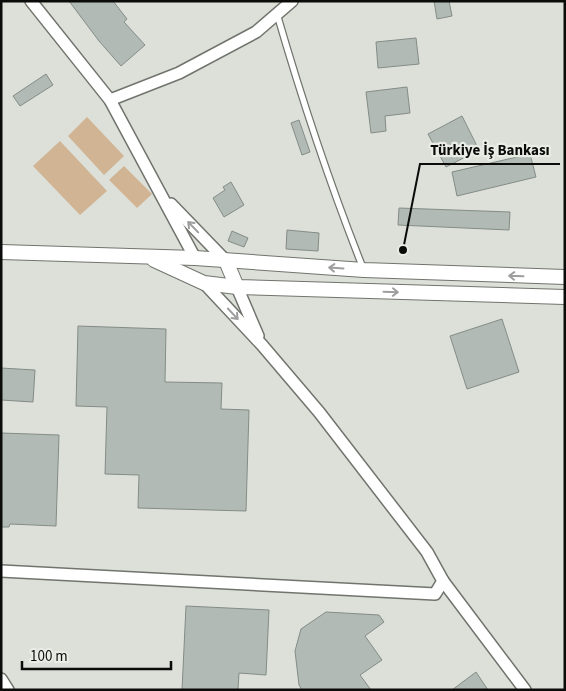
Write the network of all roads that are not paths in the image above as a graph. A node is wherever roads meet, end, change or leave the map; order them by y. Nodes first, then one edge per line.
1 (31, 1) edge
2 (292, 1) edge
3 (276, 14) junction
4 (110, 100) junction
5 (161, 194) junction
6 (1, 252) edge
7 (148, 258) junction
8 (195, 258) junction
9 (226, 260) junction
10 (364, 270) junction
11 (565, 277) edge
12 (204, 283) junction
13 (237, 288) junction
14 (565, 297) edge
15 (262, 345) junction
16 (1, 572) edge
17 (443, 581) junction
18 (1, 679) edge
19 (8, 690) edge
20 (525, 690) edge

1 - 4 street
2 - 3 street
3 - 4 street
3 - 10 lane
4 - 5 street
5 - 8 street
9 -> 5 street
6 - 7 street
7 - 8 street
7 - 12 street
8 - 9 street
8 - 12 street
10 -> 9 street
9 - 13 street
11 -> 10 street
12 - 13 street
12 -> 15 street
13 -> 14 street
13 - 15 street
15 - 17 street
16 - 17 street
17 - 20 street
18 - 19 street

